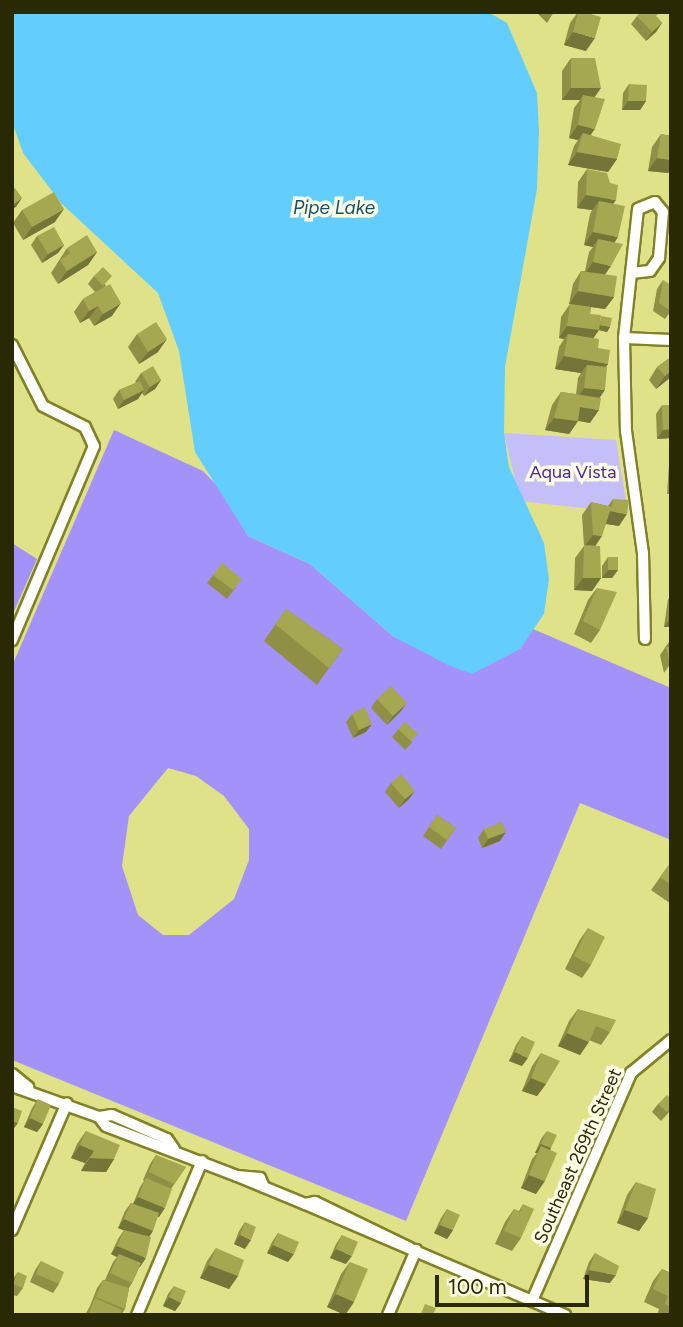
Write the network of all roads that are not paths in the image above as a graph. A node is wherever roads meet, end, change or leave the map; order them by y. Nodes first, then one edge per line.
1 (631, 273) junction
2 (624, 338) junction
3 (671, 340) edge
4 (12, 345) edge
5 (645, 639) dead end
6 (12, 640) edge
7 (671, 1040) edge
8 (12, 1073) edge
9 (12, 1086) edge
10 (28, 1087) junction
11 (67, 1103) junction
12 (202, 1161) junction
13 (12, 1230) edge
14 (413, 1249) junction
15 (532, 1301) junction
16 (137, 1315) edge
17 (388, 1315) edge
18 (565, 1315) edge

1 - 1 street
1 - 2 street
2 - 3 street
2 - 5 street
4 - 6 street
7 - 15 street, Southeast 269th Street
8 - 10 street
9 - 10 street
10 - 11 street
11 - 12 street
11 - 13 street
12 - 14 street
12 - 16 street
14 - 15 street
14 - 17 street
15 - 18 street

